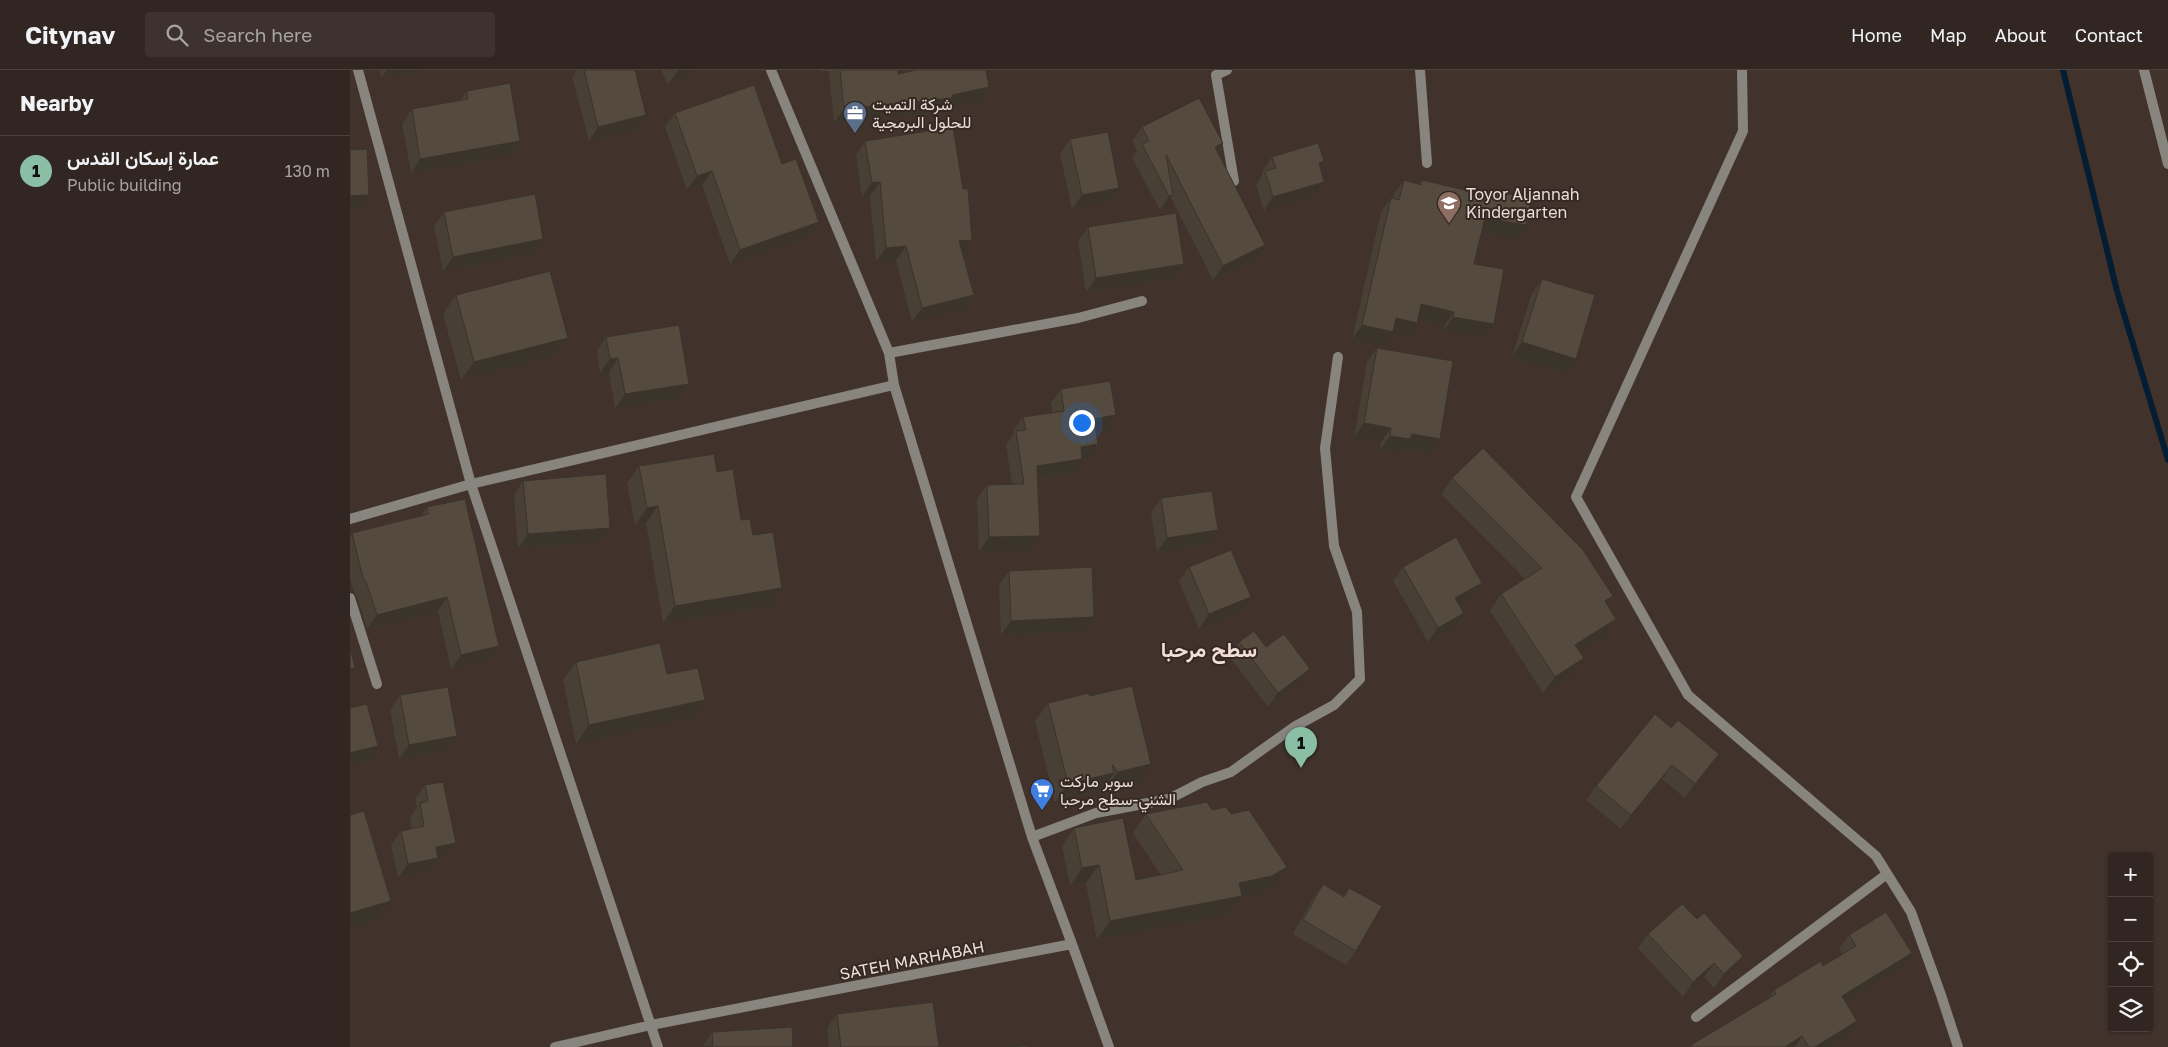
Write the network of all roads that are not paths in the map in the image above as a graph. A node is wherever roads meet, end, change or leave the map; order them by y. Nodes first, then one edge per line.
1 (358, 70) edge
2 (771, 70) edge
3 (1228, 70) edge
4 (1420, 70) edge
5 (1742, 70) edge
6 (2144, 70) edge
7 (1427, 163) dead end
8 (2168, 164) edge
9 (1234, 181) edge
10 (1142, 301) dead end
11 (889, 353) junction
12 (1338, 357) dead end
13 (894, 385) junction
14 (471, 484) junction
15 (350, 519) edge
16 (350, 598) edge
17 (377, 684) dead end
18 (1032, 837) junction
19 (1887, 874) junction
20 (1072, 944) junction
21 (1696, 1017) dead end
22 (651, 1025) junction
23 (555, 1047) edge
24 (658, 1047) edge
25 (1110, 1047) edge
26 (1958, 1047) edge

1 - 14 street
2 - 11 street
3 - 9 street
4 - 7 street
5 - 19 street
6 - 8 street
10 - 11 street
11 - 13 street
12 - 18 street
13 - 14 street
13 - 18 street
14 - 15 street
14 - 22 street
16 - 17 street
18 - 20 street
19 - 21 street
19 - 26 street
20 - 22 street, SATEH MARHABAH
20 - 25 street
22 - 23 street, SATEH MARHABAH
22 - 24 street

